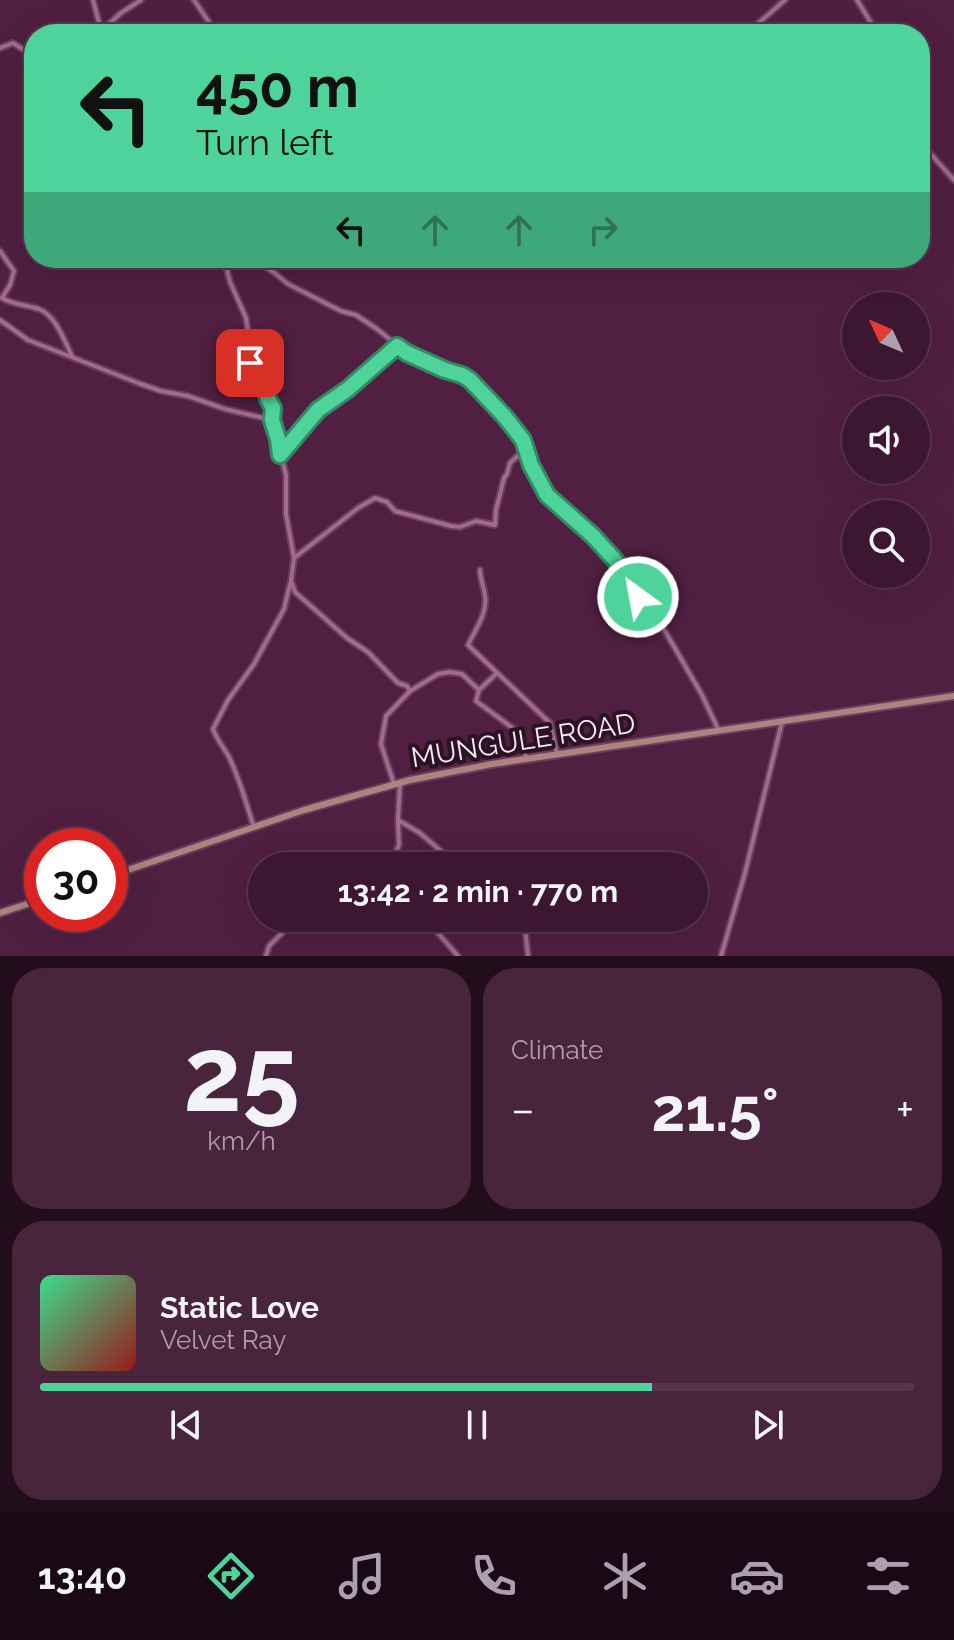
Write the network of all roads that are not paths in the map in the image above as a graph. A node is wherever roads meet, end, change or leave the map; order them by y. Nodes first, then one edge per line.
1 (93, 0) edge
2 (141, 0) edge
3 (194, 0) edge
4 (785, 0) edge
5 (857, 0) edge
6 (100, 24) edge
7 (110, 24) edge
8 (210, 24) edge
9 (757, 24) edge
10 (872, 24) edge
11 (0, 48) edge
12 (24, 50) edge
13 (930, 153) edge
14 (954, 180) edge
15 (0, 251) edge
16 (226, 268) edge
17 (267, 268) edge
18 (0, 320) edge
19 (397, 346) junction
20 (73, 358) junction
21 (272, 420) junction
22 (524, 448) junction
23 (280, 455) junction
24 (294, 558) junction
25 (480, 570) dead end
26 (291, 581) junction
27 (497, 673) junction
28 (479, 690) junction
29 (410, 691) junction
30 (954, 696) edge
31 (782, 722) junction
32 (719, 731) junction
33 (558, 755) junction
34 (526, 759) junction
35 (397, 783) junction
36 (398, 820) junction
37 (254, 827) junction
38 (396, 852) edge
39 (442, 852) edge
40 (128, 870) edge
41 (24, 905) edge
42 (0, 913) edge
43 (283, 932) edge
44 (437, 932) edge
45 (525, 932) edge
46 (266, 956) edge
47 (458, 956) edge
48 (528, 956) edge
49 (721, 956) edge

1 - 6 street
2 - 7 street
3 - 8 street
4 - 9 street
5 - 10 street
11 - 12 street
13 - 14 street
15 - 20 street
16 - 21 street
17 - 19 street
18 - 20 street
19 - 22 street
19 - 23 street
20 - 21 street
21 - 23 street
22 - 24 street
22 - 32 street
23 - 24 street
24 - 26 street
25 - 27 street
26 - 29 street
26 - 37 street
27 - 28 street
27 - 33 street
28 - 29 street
28 - 34 street
29 - 35 street
30 - 31 street, MUNGULE ROAD
31 - 32 street, MUNGULE ROAD
31 - 49 street
32 - 33 street, MUNGULE ROAD
33 - 34 street, MUNGULE ROAD
34 - 35 street, MUNGULE ROAD
35 - 36 street
35 - 37 street, MUNGULE ROAD
36 - 38 street
36 - 39 street
37 - 40 street, MUNGULE ROAD
41 - 42 street
43 - 46 street
44 - 47 street
45 - 48 street

